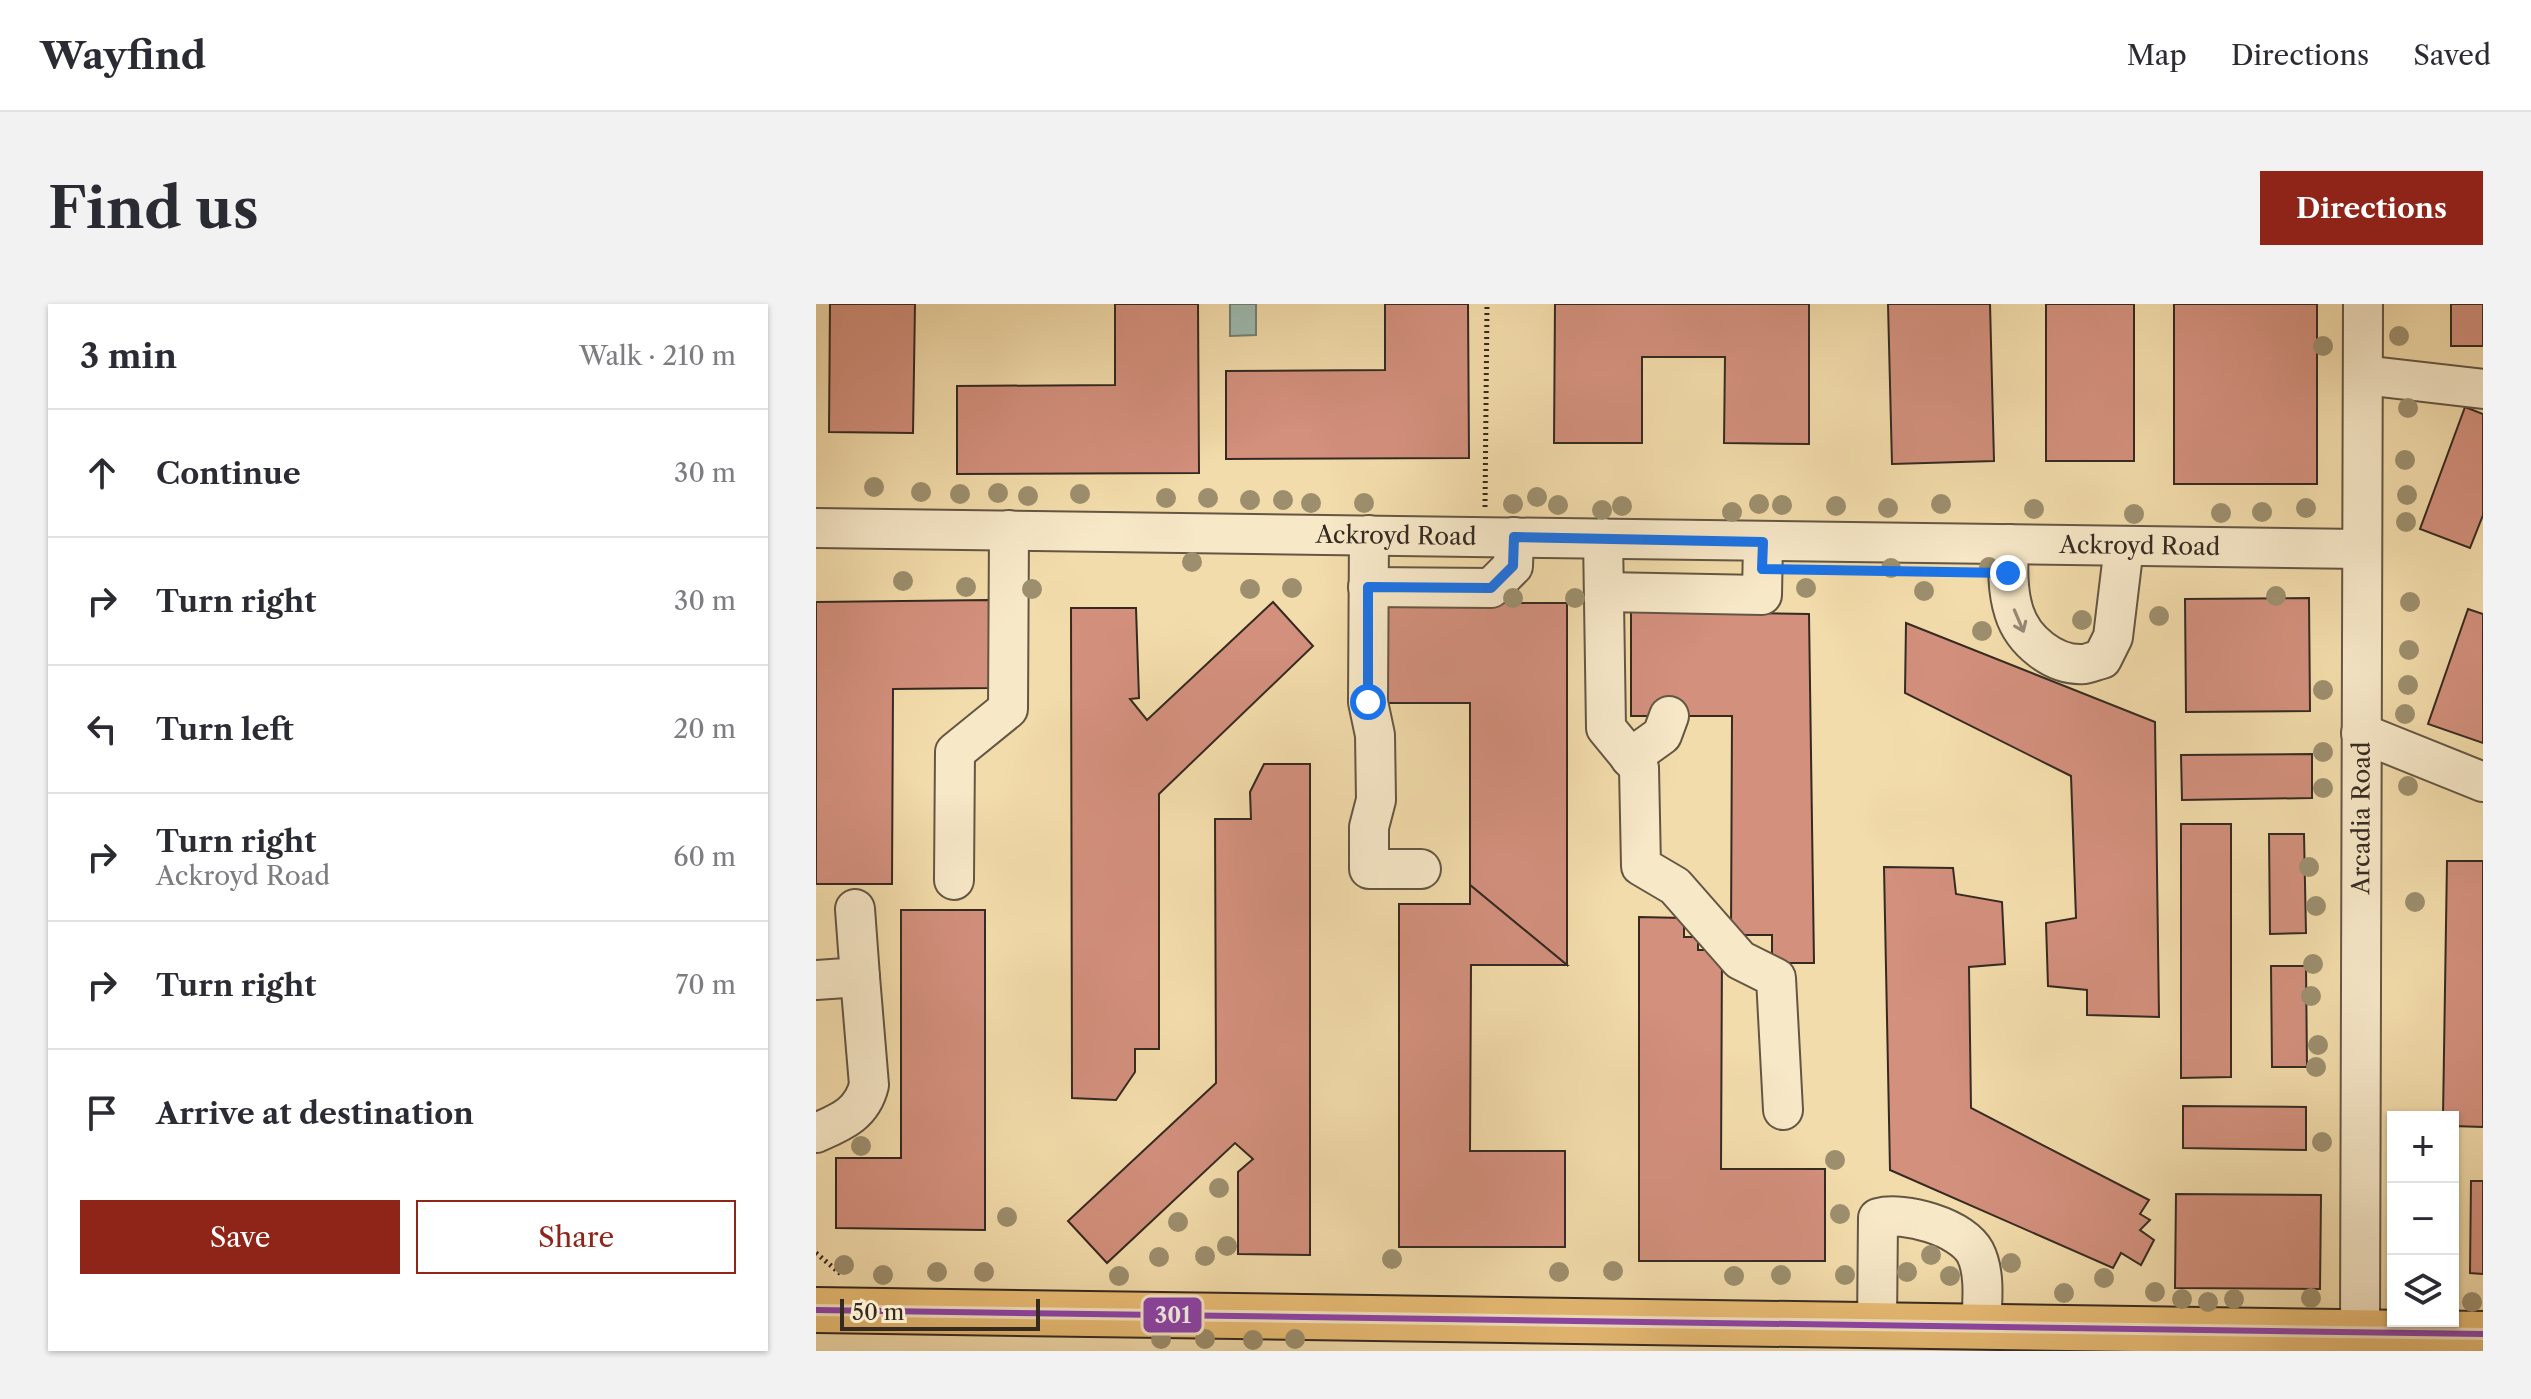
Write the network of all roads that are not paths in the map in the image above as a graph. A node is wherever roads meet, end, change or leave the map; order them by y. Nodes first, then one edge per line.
1 (2363, 304) edge
2 (2363, 375) junction
3 (2483, 389) edge
4 (816, 528) edge
5 (1009, 530) junction
6 (1369, 535) junction
7 (1514, 537) junction
8 (1603, 538) junction
9 (1763, 542) junction
10 (2009, 544) junction
11 (2124, 546) junction
12 (2361, 549) junction
13 (1368, 587) junction
14 (1604, 592) junction
15 (1669, 716) dead end
16 (2361, 733) junction
17 (1630, 758) junction
18 (2483, 782) edge
19 (1421, 869) dead end
20 (954, 880) dead end
21 (855, 909) dead end
22 (860, 977) junction
23 (816, 980) edge
24 (1783, 1110) dead end
25 (816, 1133) edge
26 (836, 1293) edge
27 (1877, 1326) junction
28 (1981, 1327) junction
29 (2360, 1332) junction
30 (2483, 1334) edge

1 - 2 street, Arcadia Road
2 - 3 street
2 - 12 street, Arcadia Road
4 - 5 street, Ackroyd Road
5 - 6 street, Ackroyd Road
5 - 20 street
6 - 7 street, Ackroyd Road
6 - 13 street
7 - 8 street, Ackroyd Road
7 - 13 street
8 - 9 street, Ackroyd Road
8 - 14 street
9 - 10 street, Ackroyd Road
9 - 14 street
10 - 11 street, Ackroyd Road
10 -> 11 street
11 - 12 street, Ackroyd Road
12 - 16 street, Arcadia Road
13 - 19 street
14 - 17 street
15 - 17 street
16 - 18 street
16 - 29 street, Arcadia Road
17 - 24 street
21 - 22 street
22 - 23 street
22 - 25 street
26 - 27 main road
27 - 28 main road
27 - 28 street
28 - 29 main road
29 - 30 main road

